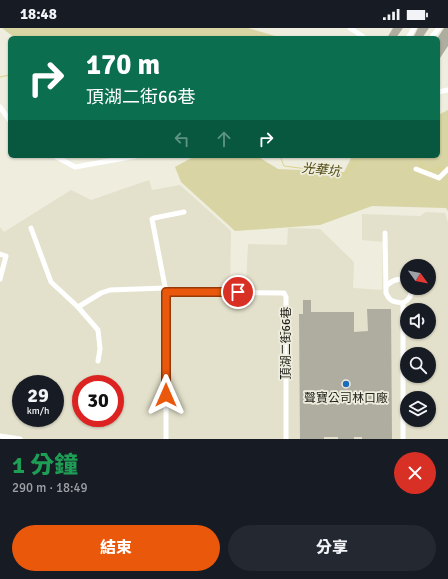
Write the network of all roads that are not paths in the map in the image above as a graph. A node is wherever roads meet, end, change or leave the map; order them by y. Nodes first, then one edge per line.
1 (350, 28) edge
2 (439, 28) edge
3 (362, 36) edge
4 (433, 36) edge
5 (0, 107) edge
6 (8, 118) edge
7 (59, 158) edge
8 (125, 158) edge
9 (416, 169) dead end
10 (448, 169) edge
11 (184, 212) dead end
12 (31, 228) dead end
13 (385, 233) dead end
14 (0, 254) edge
15 (0, 279) edge
16 (400, 280) edge
17 (386, 286) junction
18 (166, 290) junction
19 (410, 295) edge
20 (403, 302) junction
21 (78, 307) junction
22 (98, 361) dead end
23 (0, 436) edge
24 (20, 439) edge
25 (166, 439) edge
26 (286, 439) edge
27 (402, 439) edge

1 - 3 street
2 - 4 street
5 - 6 street
7 - 8 street
9 - 10 street
11 - 18 street
12 - 21 street
13 - 17 street
14 - 15 street
16 - 17 street
17 - 20 street
18 - 21 street
18 - 25 street
18 - 26 street, 頂湖二街66巷
19 - 20 street
20 - 27 street
21 - 22 street
23 - 24 street

